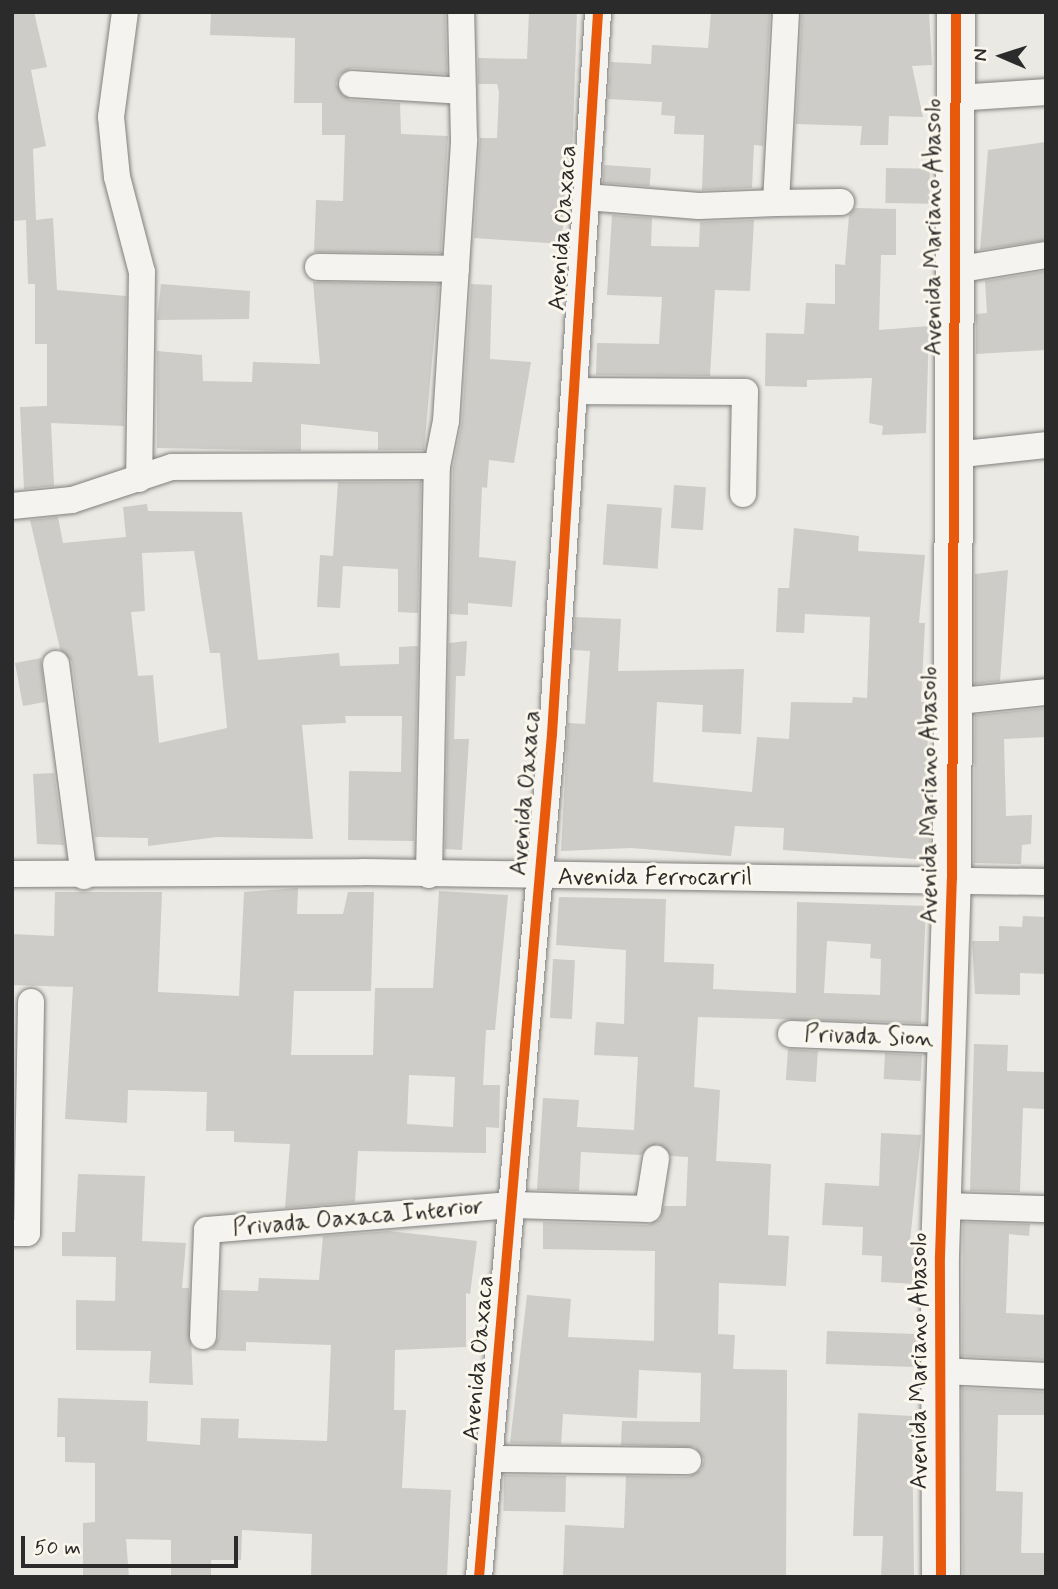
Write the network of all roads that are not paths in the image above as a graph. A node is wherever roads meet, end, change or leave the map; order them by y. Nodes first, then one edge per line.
1 (125, 12) edge
2 (461, 12) edge
3 (598, 12) edge
4 (786, 12) edge
5 (956, 12) edge
6 (352, 84) dead end
7 (463, 90) junction
8 (1046, 92) edge
9 (956, 98) junction
10 (586, 197) junction
11 (841, 202) dead end
12 (776, 203) junction
13 (1046, 255) edge
14 (318, 267) dead end
15 (456, 269) junction
16 (955, 270) junction
17 (574, 391) junction
18 (1046, 445) edge
19 (954, 455) junction
20 (437, 466) junction
21 (139, 479) junction
22 (743, 494) dead end
23 (12, 506) edge
24 (56, 664) dead end
25 (1046, 692) edge
26 (950, 702) junction
27 (12, 874) edge
28 (429, 875) junction
29 (84, 876) junction
30 (540, 877) junction
31 (952, 879) junction
32 (1046, 883) edge
33 (31, 1002) dead end
34 (791, 1034) dead end
35 (947, 1040) junction
36 (656, 1159) dead end
37 (514, 1205) junction
38 (942, 1206) junction
39 (1046, 1209) edge
40 (12, 1233) edge
41 (203, 1336) dead end
42 (941, 1371) junction
43 (1046, 1376) edge
44 (491, 1459) junction
45 (688, 1461) dead end
46 (480, 1577) edge
47 (942, 1577) edge

1 - 21 street
2 - 7 street
3 - 10 street, Avenida Oaxaca
4 - 12 street
5 - 9 street, Avenida Mariano Abasolo
6 - 7 street
7 - 15 street
8 - 9 street
9 - 16 street, Avenida Mariano Abasolo
10 - 12 street
10 - 17 street, Avenida Oaxaca
11 - 12 street
13 - 16 street
14 - 15 street
15 - 20 street
16 - 19 street, Avenida Mariano Abasolo
17 - 22 street
17 - 30 street, Avenida Oaxaca
18 - 19 street
19 - 26 street, Avenida Mariano Abasolo
20 - 21 street
20 - 28 street
21 - 23 street
24 - 29 street
25 - 26 street
26 - 31 street, Avenida Mariano Abasolo
27 - 29 street, Avenida Ferrocarril
28 - 29 street, Avenida Ferrocarril
28 - 30 street, Avenida Ferrocarril
30 - 31 street, Avenida Ferrocarril
30 - 37 street, Avenida Oaxaca
31 - 32 street, Avenida Ferrocarril
31 - 35 street, Avenida Mariano Abasolo
33 - 40 street
34 - 35 street, Privada Sion
35 - 38 street, Avenida Mariano Abasolo
36 - 37 street, Privada Oaxaca Interior
37 - 41 street, Privada Oaxaca Interior
37 - 44 street, Avenida Oaxaca
38 - 39 street
38 - 42 street, Avenida Mariano Abasolo
42 - 43 street
42 - 47 street, Avenida Mariano Abasolo
44 - 45 street
44 - 46 street, Avenida Oaxaca

